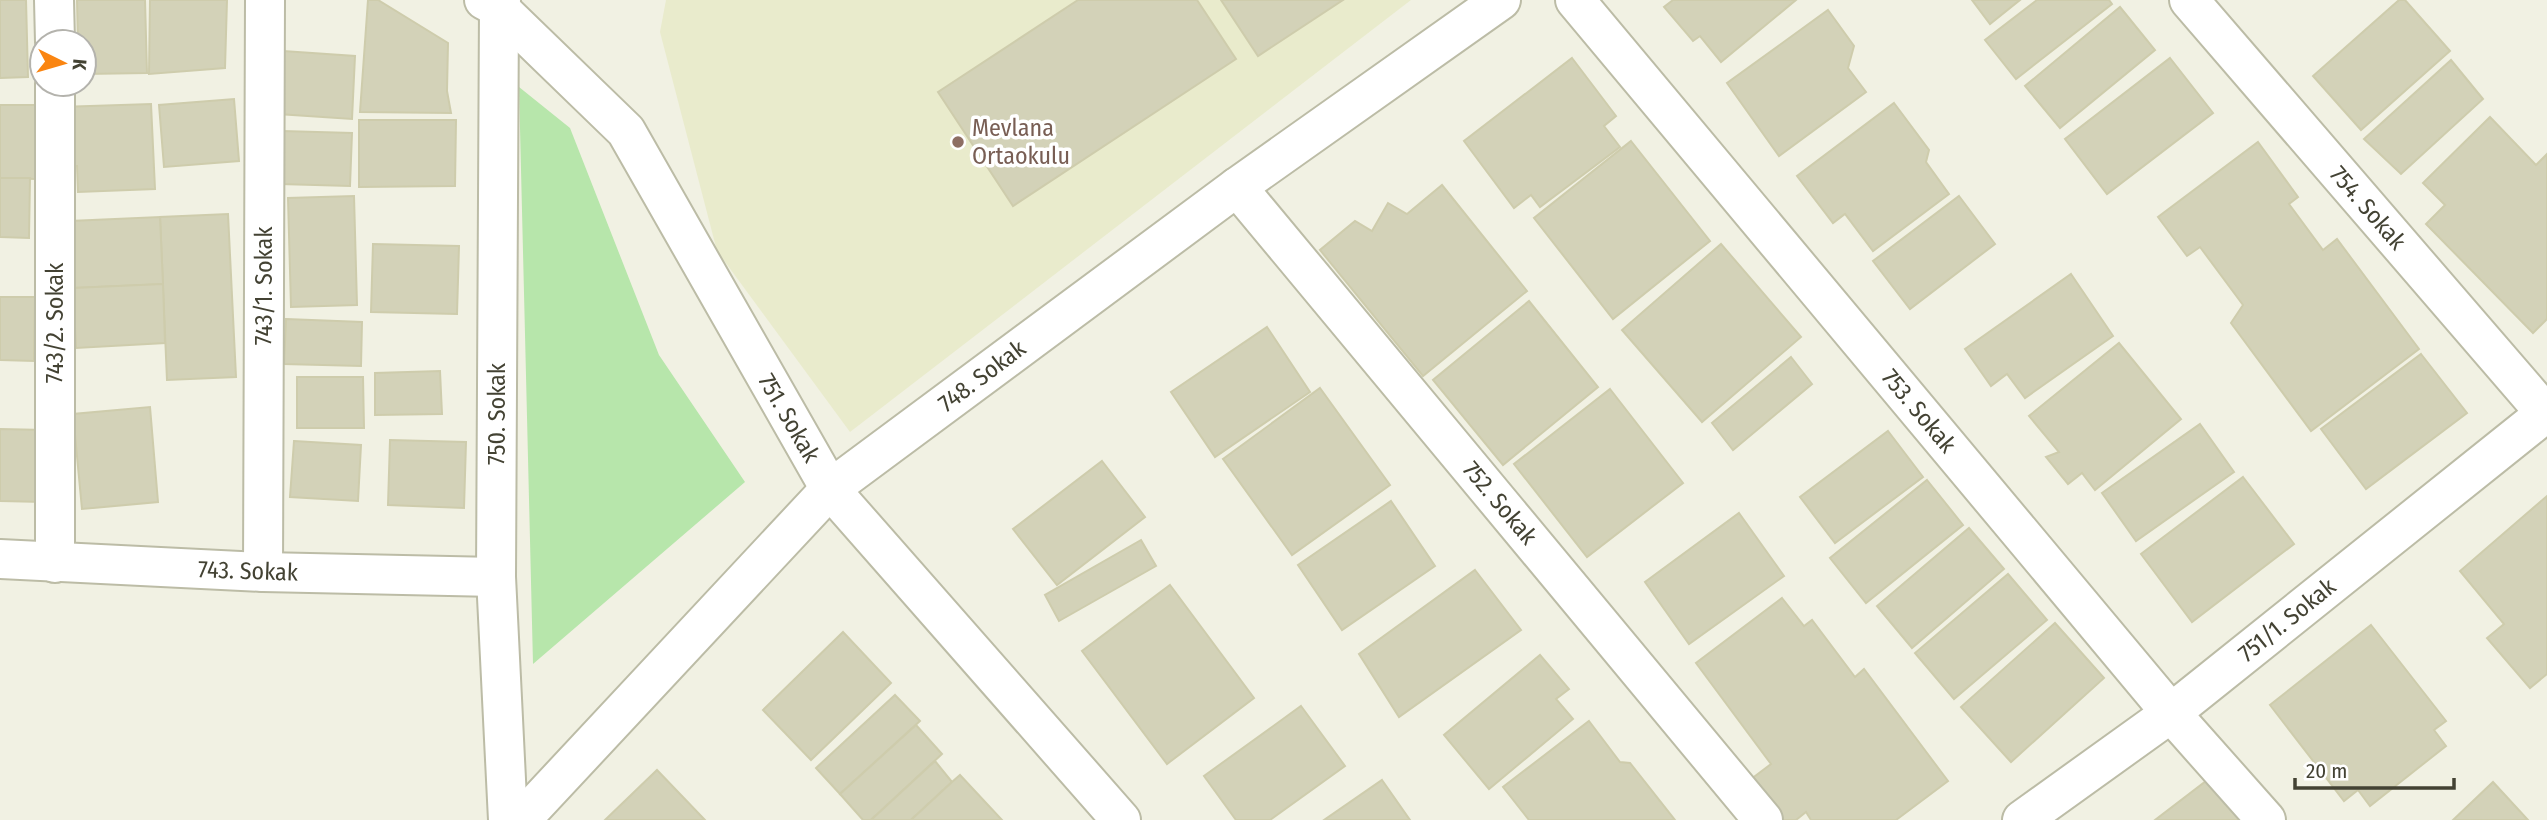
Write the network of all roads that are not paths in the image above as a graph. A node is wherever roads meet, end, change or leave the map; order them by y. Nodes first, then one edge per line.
1 (54, 0) edge
2 (265, 0) edge
3 (1501, 0) edge
4 (1575, 0) edge
5 (2189, 0) edge
6 (498, 2) edge
7 (55, 28) edge
8 (55, 98) edge
9 (1237, 187) junction
10 (2546, 413) edge
11 (830, 489) junction
12 (0, 559) edge
13 (55, 563) junction
14 (263, 572) junction
15 (496, 577) junction
16 (2171, 713) junction
17 (508, 820) edge
18 (521, 820) edge
19 (1121, 820) edge
20 (1763, 820) edge
21 (2022, 820) edge
22 (2266, 820) edge

1 - 7 street
2 - 14 street, 743/1. Sokak
3 - 9 street, 748. Sokak
4 - 16 street, 753. Sokak
5 - 10 street, 754. Sokak
6 - 11 street, 751. Sokak
6 - 15 street, 750. Sokak
8 - 13 street, 743/2. Sokak
9 - 11 street, 748. Sokak
9 - 20 street, 752. Sokak
10 - 16 street, 751/1. Sokak
11 - 18 street, 748. Sokak
11 - 19 street, 751. Sokak
12 - 13 street, 743. Sokak
13 - 14 street, 743. Sokak
14 - 15 street, 743. Sokak
15 - 17 street, 750. Sokak
16 - 21 street, 751/1. Sokak
16 - 22 street, 753. Sokak

